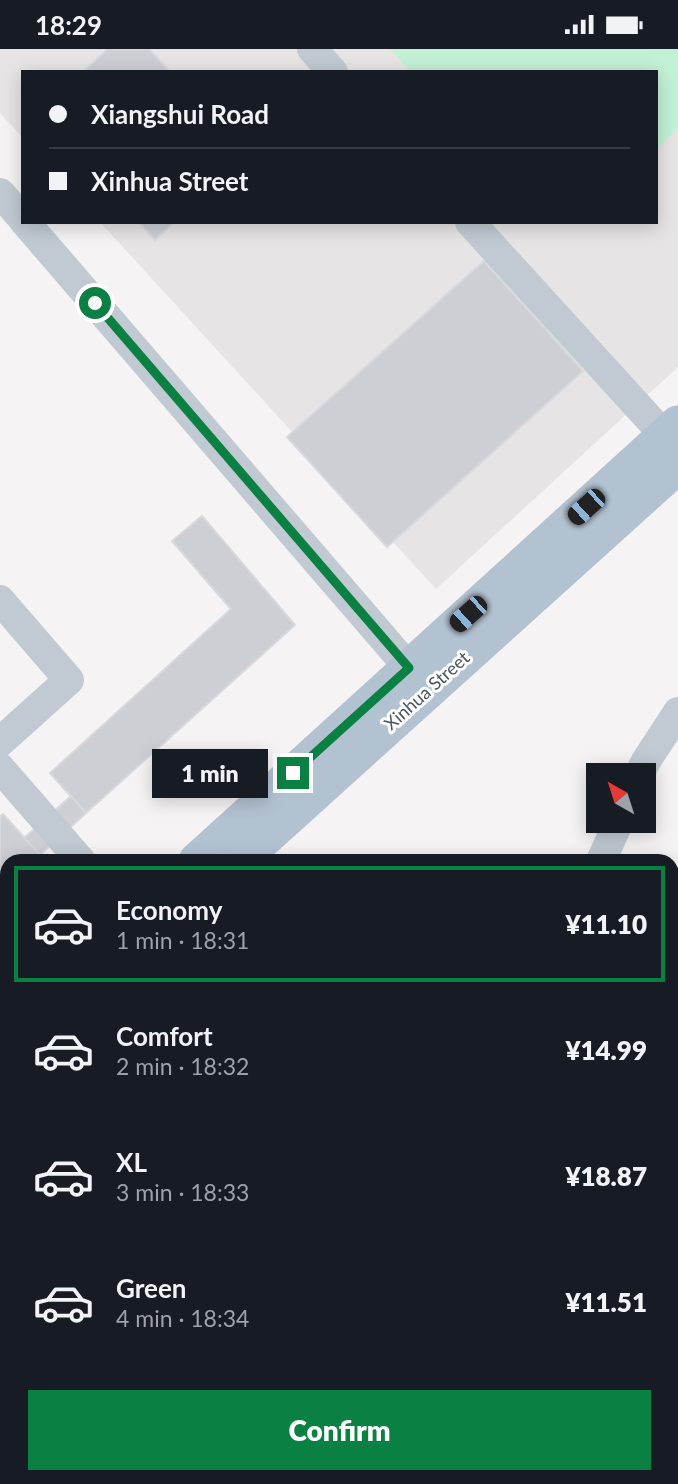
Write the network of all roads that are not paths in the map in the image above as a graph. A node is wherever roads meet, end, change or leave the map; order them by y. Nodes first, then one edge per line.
1 (312, 49) edge
2 (331, 70) edge
3 (0, 193) edge
4 (21, 218) edge
5 (27, 224) edge
6 (472, 224) edge
7 (674, 442) edge
8 (0, 600) edge
9 (409, 668) junction
10 (678, 712) edge
11 (0, 742) edge
12 (645, 763) edge
13 (0, 768) edge
14 (614, 833) edge
15 (75, 854) edge
16 (205, 854) edge
17 (246, 854) edge
18 (604, 854) edge

1 - 2 street
3 - 4 street
5 - 9 street
6 - 7 street
7 - 9 main road, Xinhua Street
7 - 17 main road, Xinhua Street
8 - 11 street
9 - 16 main road, Xinhua Street
10 - 12 street
13 - 15 street
14 - 18 street

